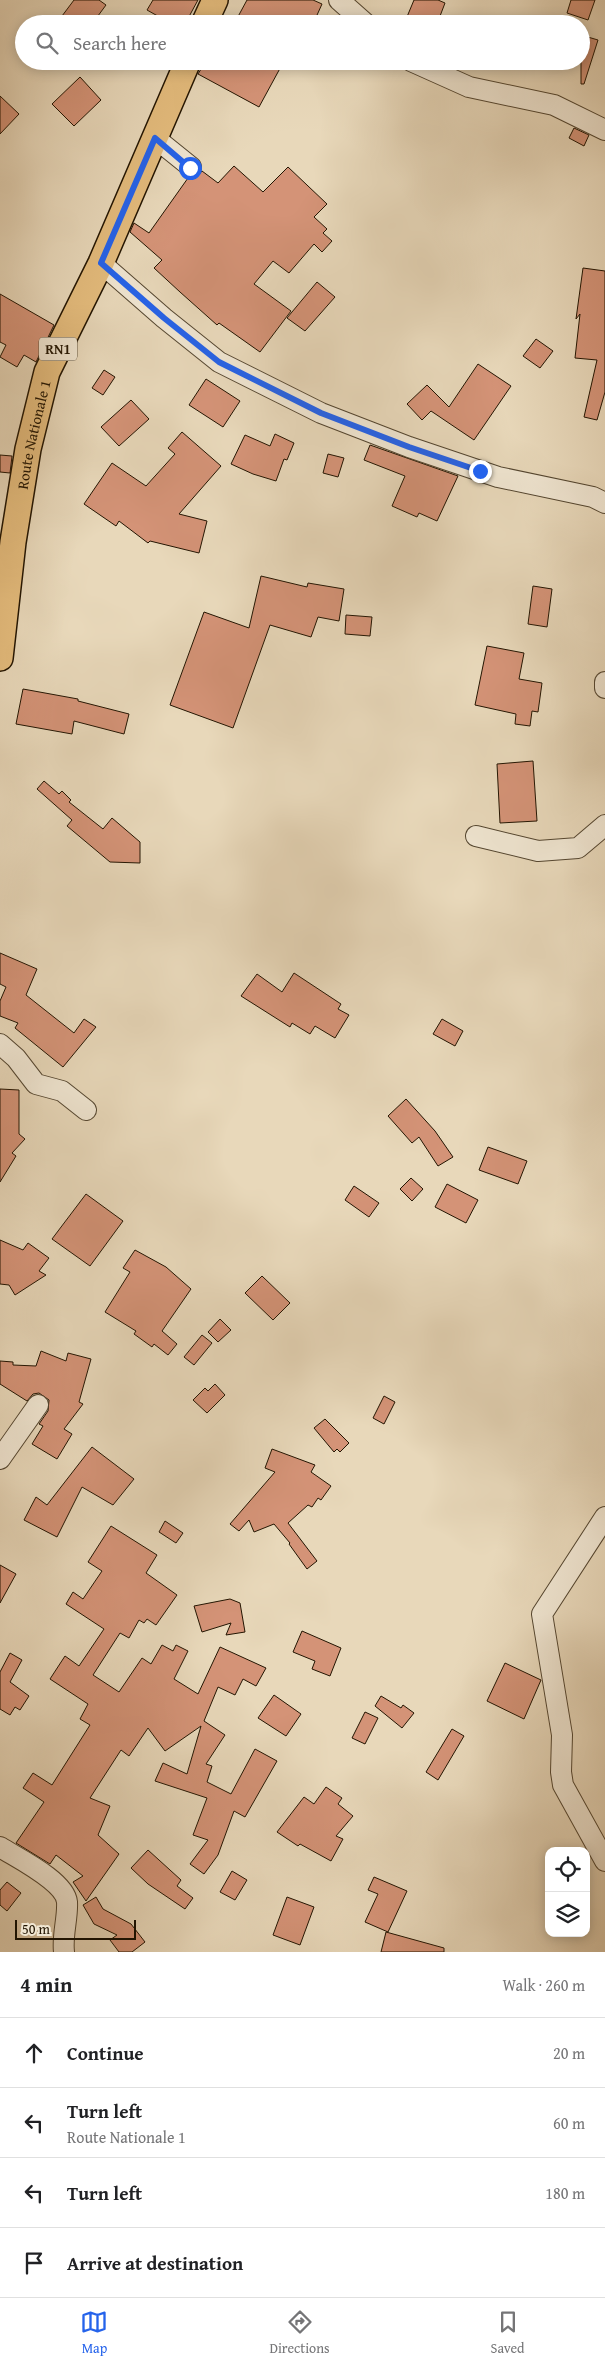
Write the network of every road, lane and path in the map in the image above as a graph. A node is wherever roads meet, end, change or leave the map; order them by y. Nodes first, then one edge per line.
1 (215, 0) edge
2 (339, 0) edge
3 (208, 15) edge
4 (356, 15) edge
5 (184, 70) edge
6 (430, 70) edge
7 (605, 130) edge
8 (155, 138) junction
9 (190, 168) dead end
10 (101, 263) junction
11 (605, 503) edge
12 (0, 658) edge
13 (605, 682) edge
14 (605, 688) edge
15 (605, 824) edge
16 (476, 836) dead end
17 (0, 1044) edge
18 (86, 1110) dead end
19 (38, 1405) dead end
20 (0, 1459) edge
21 (605, 1517) edge
22 (0, 1847) edge
23 (605, 1861) edge
24 (64, 1952) edge

1 - 3 main road
2 - 4 street
5 - 8 main road, Route Nationale 1 / RN1
6 - 7 street
8 - 9 street
8 - 10 main road, Route Nationale 1 / RN1
10 - 11 street
10 - 12 main road, Route Nationale 1 / RN1
13 - 14 street
15 - 16 street
17 - 18 street
19 - 20 street
21 - 23 street
22 - 24 street

